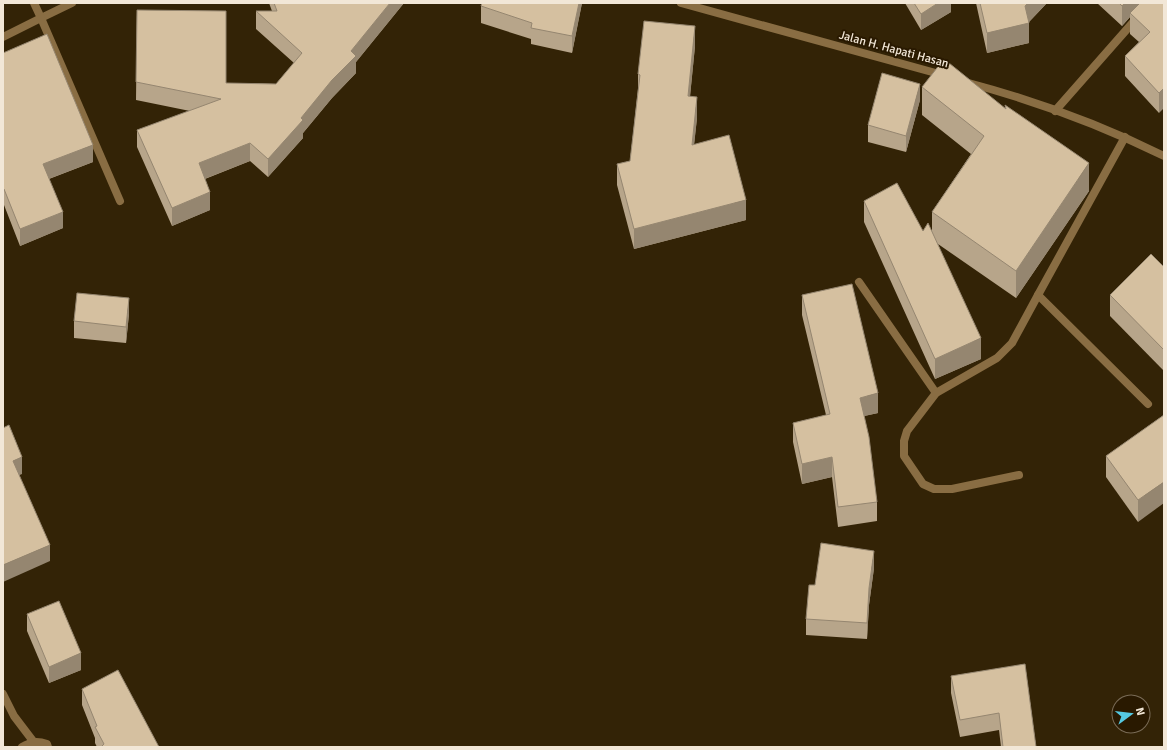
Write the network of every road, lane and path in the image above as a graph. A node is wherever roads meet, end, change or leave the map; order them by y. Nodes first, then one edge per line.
1 (34, 3) edge
2 (72, 3) edge
3 (681, 3) edge
4 (1150, 3) edge
5 (42, 18) junction
6 (3, 37) edge
7 (1055, 111) junction
8 (1126, 137) junction
9 (1164, 156) edge
10 (120, 201) dead end
11 (859, 282) dead end
12 (1038, 294) junction
13 (936, 393) junction
14 (1148, 404) dead end
15 (1019, 475) dead end
16 (3, 694) edge
17 (33, 741) junction
18 (22, 747) edge
19 (48, 747) edge

1 - 5 street
2 - 5 street
3 - 7 street, Jalan H. Hapati Hasan
4 - 7 street
5 - 6 street
5 - 10 street
7 - 8 street, Jalan H. Hapati Hasan
8 - 9 street, Jalan H. Hapati Hasan
8 - 12 street
11 - 13 street
12 - 13 street
12 - 14 street
13 - 15 street
16 - 17 street
17 - 18 street
17 - 19 street

